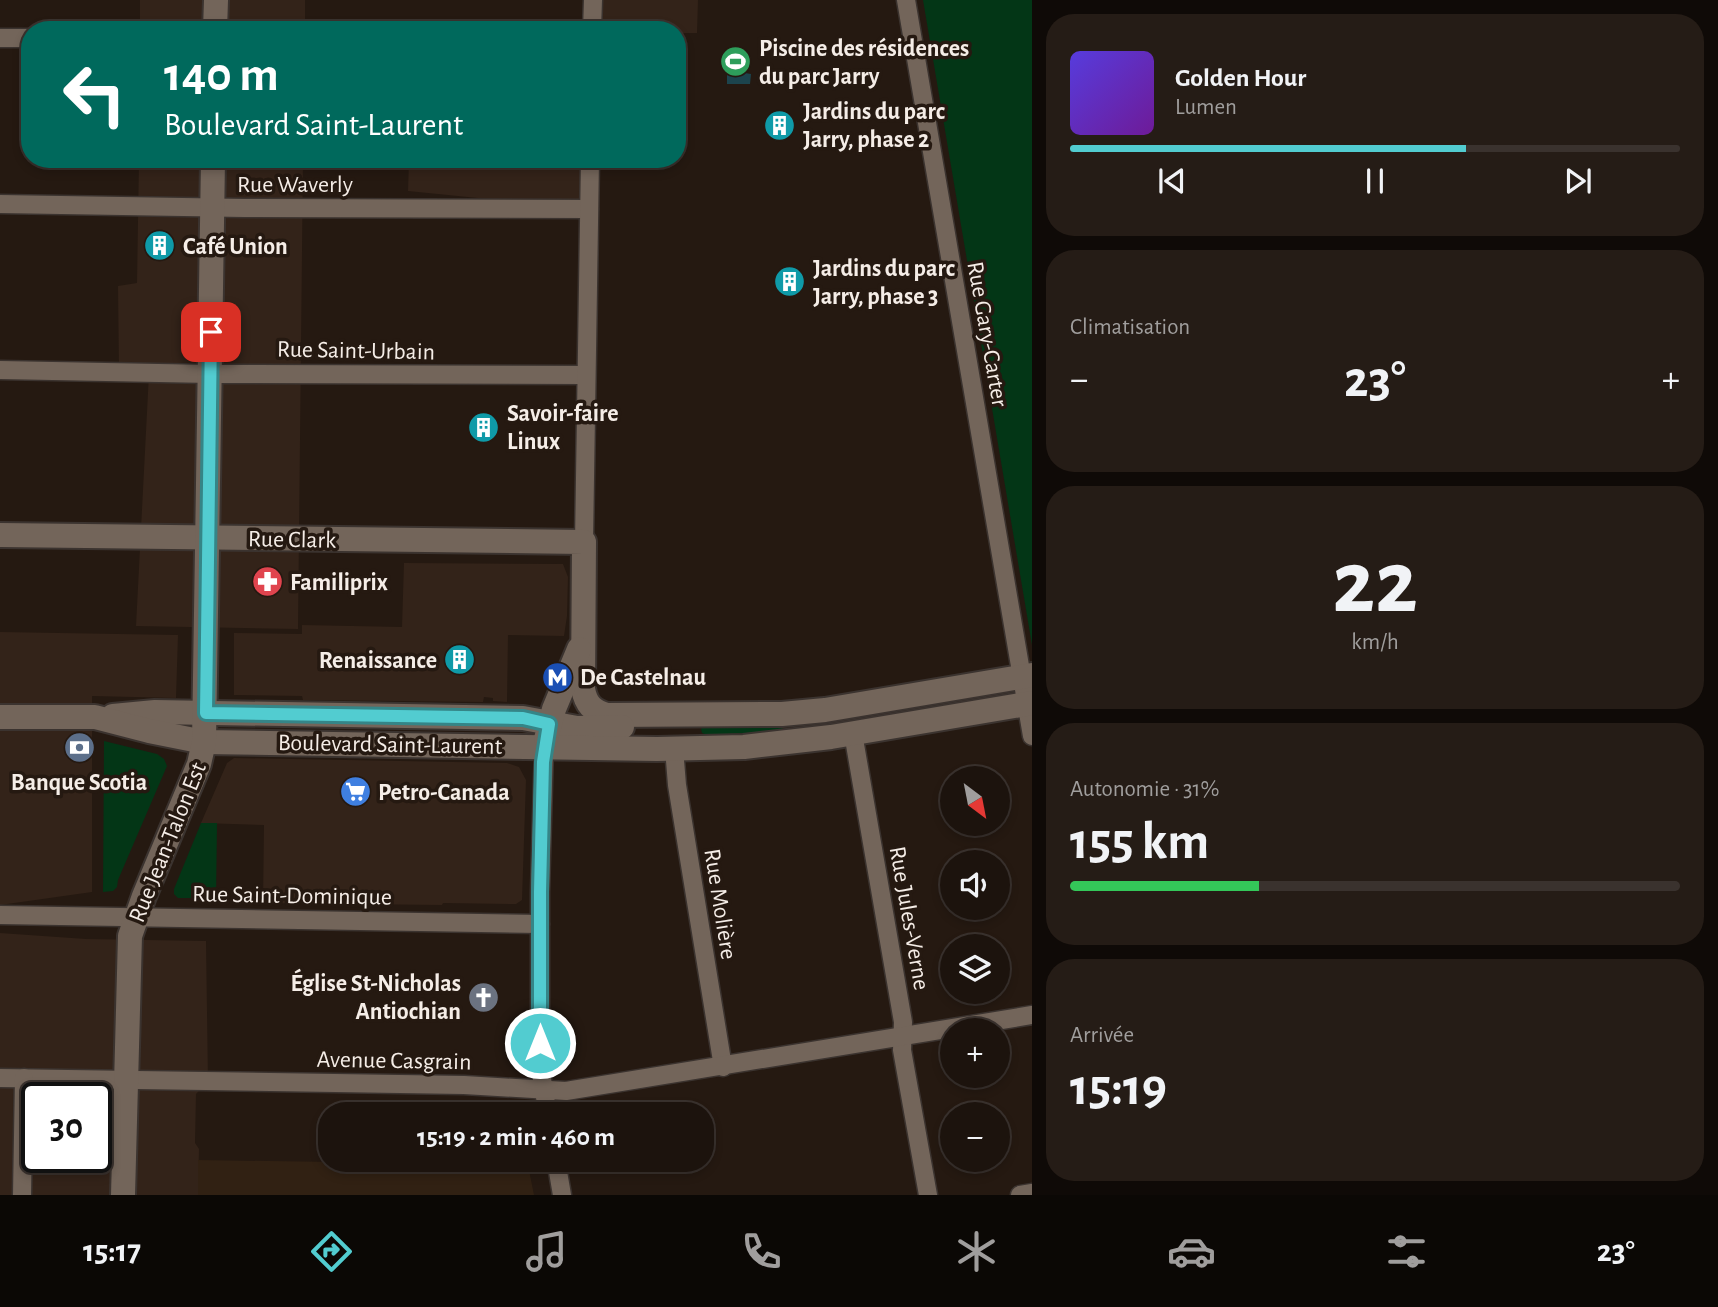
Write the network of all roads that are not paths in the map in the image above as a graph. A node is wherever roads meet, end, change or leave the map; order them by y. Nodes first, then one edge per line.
1 (216, 0) edge
2 (593, 0) edge
3 (906, 0) edge
4 (215, 21) edge
5 (592, 21) edge
6 (0, 38) edge
7 (21, 38) edge
8 (214, 168) edge
9 (590, 168) edge
10 (0, 204) edge
11 (213, 207) junction
12 (589, 209) junction
13 (0, 370) edge
14 (211, 374) junction
15 (586, 375) junction
16 (0, 535) edge
17 (208, 538) junction
18 (584, 542) junction
19 (584, 639) junction
20 (1026, 676) edge
21 (1029, 704) edge
22 (206, 713) junction
23 (684, 716) junction
24 (0, 717) edge
25 (95, 717) junction
26 (853, 733) junction
27 (547, 735) junction
28 (1032, 736) edge
29 (204, 742) junction
30 (674, 748) junction
31 (0, 915) edge
32 (136, 916) junction
33 (540, 924) junction
34 (1032, 1015) edge
35 (902, 1036) junction
36 (723, 1067) junction
37 (0, 1078) edge
38 (23, 1078) junction
39 (126, 1079) junction
40 (542, 1088) junction
41 (545, 1102) edge
42 (558, 1172) edge
43 (1032, 1193) edge
44 (22, 1195) edge
45 (123, 1195) edge
46 (562, 1195) edge
47 (928, 1195) edge
48 (1020, 1195) edge

1 - 4 main road
2 - 5 street
3 - 20 street, Rue Gary-Carter
6 - 7 street
8 - 11 main road, Rue Jean-Talon Est
9 - 12 street
10 - 11 street, Rue Waverly
11 - 12 street, Rue Waverly
11 - 14 main road, Rue Jean-Talon Est
12 - 15 street
13 - 14 street, Rue Saint-Urbain
14 - 15 street, Rue Saint-Urbain
14 - 17 main road, Rue Jean-Talon Est
15 - 18 street
16 - 17 main road, Rue Clark
17 - 18 main road, Rue Clark
17 - 22 main road, Rue Jean-Talon Est
18 - 19 main road
19 - 23 main road, Boulevard Saint-Laurent
19 - 27 main road
20 - 21 street, Rue Gary-Carter
20 - 23 main road, Boulevard Saint-Laurent
21 - 26 main road, Boulevard Saint-Laurent
21 - 28 street, Rue Gary-Carter
22 - 25 main road, Boulevard Saint-Laurent
22 - 27 main road, Boulevard Saint-Laurent
22 - 29 main road, Rue Jean-Talon Est
23 - 27 main road, Boulevard Saint-Laurent
24 - 25 main road, Boulevard Saint-Laurent
25 - 29 main road, Boulevard Saint-Laurent
26 - 30 main road, Boulevard Saint-Laurent
26 - 35 street, Rue Jules-Verne
27 - 29 main road, Boulevard Saint-Laurent
27 - 30 main road, Boulevard Saint-Laurent
27 - 33 street
29 - 32 main road, Rue Jean-Talon Est
30 - 36 street, Rue Molière
31 - 32 street, Rue Saint-Dominique
32 - 33 street, Rue Saint-Dominique
32 - 39 main road, Rue Jean-Talon Est
33 - 40 street
34 - 35 street, Avenue Casgrain
35 - 36 street, Avenue Casgrain
35 - 47 street, Rue Jules-Verne
36 - 40 street, Avenue Casgrain
37 - 38 street, Avenue Casgrain
38 - 39 street, Avenue Casgrain
38 - 44 street
39 - 40 street, Avenue Casgrain
39 - 45 main road, Rue Jean-Talon Est
40 - 41 street
42 - 46 street
43 - 48 street

